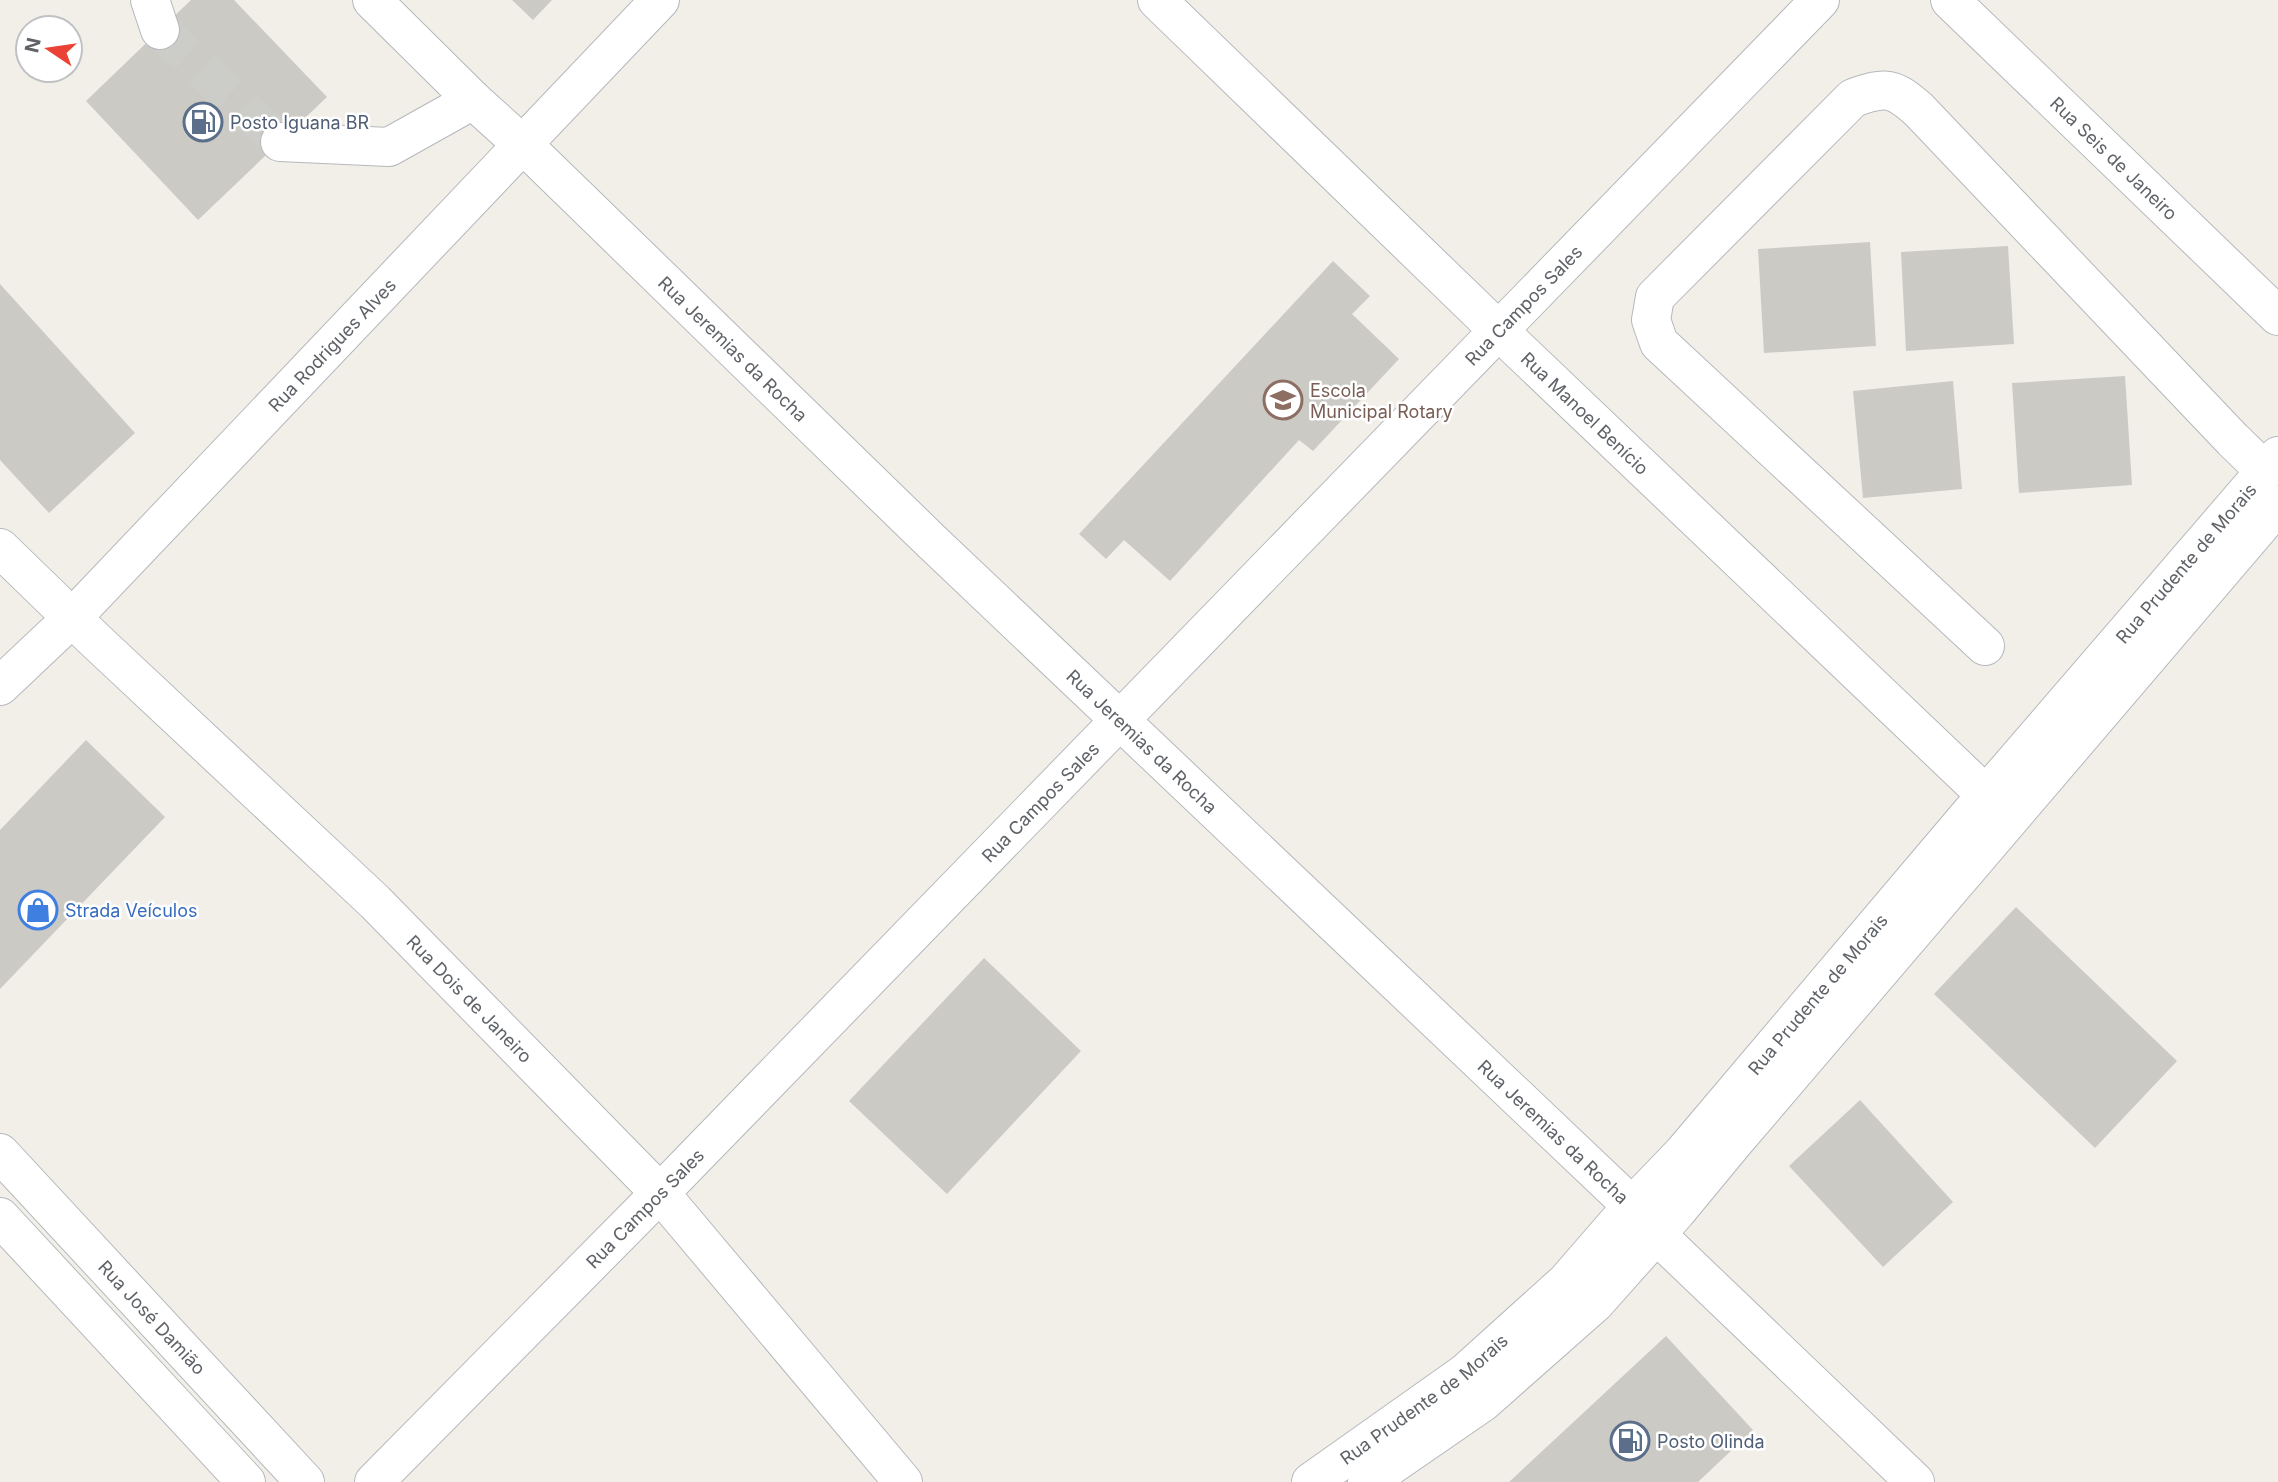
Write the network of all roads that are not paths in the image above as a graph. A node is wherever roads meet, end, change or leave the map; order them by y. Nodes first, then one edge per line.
1 (372, 0) edge
2 (660, 0) edge
3 (1157, 0) edge
4 (1820, 0) edge
5 (1950, 0) edge
6 (473, 100) junction
7 (280, 142) tunnel mouth
8 (523, 145) junction
9 (2278, 316) edge
10 (1499, 331) junction
11 (2274, 477) edge
12 (0, 548) edge
13 (73, 617) junction
14 (1984, 646) dead end
15 (0, 686) edge
16 (1119, 721) junction
17 (1986, 795) junction
18 (0, 1153) edge
19 (660, 1193) junction
20 (1632, 1206) junction
21 (0, 1217) edge
22 (1657, 1235) junction
23 (1902, 1478) edge
24 (246, 1482) edge
25 (305, 1482) edge
26 (374, 1482) edge
27 (903, 1482) edge
28 (1311, 1482) edge
29 (1367, 1482) edge

1 - 6 street, Rua Jeremias da Rocha
2 - 8 street, Rua Rodrigues Alves
3 - 10 street, Rua Manoel Benício
4 - 10 street, Rua Campos Sales
5 - 9 street, Rua Seis de Janeiro
6 - 7 street
6 - 8 street, Rua Jeremias da Rocha
8 - 13 street, Rua Rodrigues Alves
8 - 16 street, Rua Jeremias da Rocha
10 - 16 street, Rua Campos Sales
10 - 17 street, Rua Manoel Benício
11 - 14 street
11 - 17 street, Rua Prudente de Morais
11 - 22 street, Rua Prudente de Morais
12 - 13 street, Rua Dois de Janeiro
13 - 15 street, Rua Rodrigues Alves
13 - 19 street, Rua Dois de Janeiro
16 - 19 street, Rua Campos Sales
16 - 20 street, Rua Jeremias da Rocha
17 - 20 street, Rua Prudente de Morais
18 - 25 street, Rua José Damião
19 - 26 street, Rua Campos Sales
19 - 27 street, Rua Dois de Janeiro
20 - 22 street, Rua Jeremias da Rocha
20 - 28 street, Rua Prudente de Morais
21 - 24 street
22 - 23 street, Rua Jeremias da Rocha
22 - 29 street, Rua Prudente de Morais

